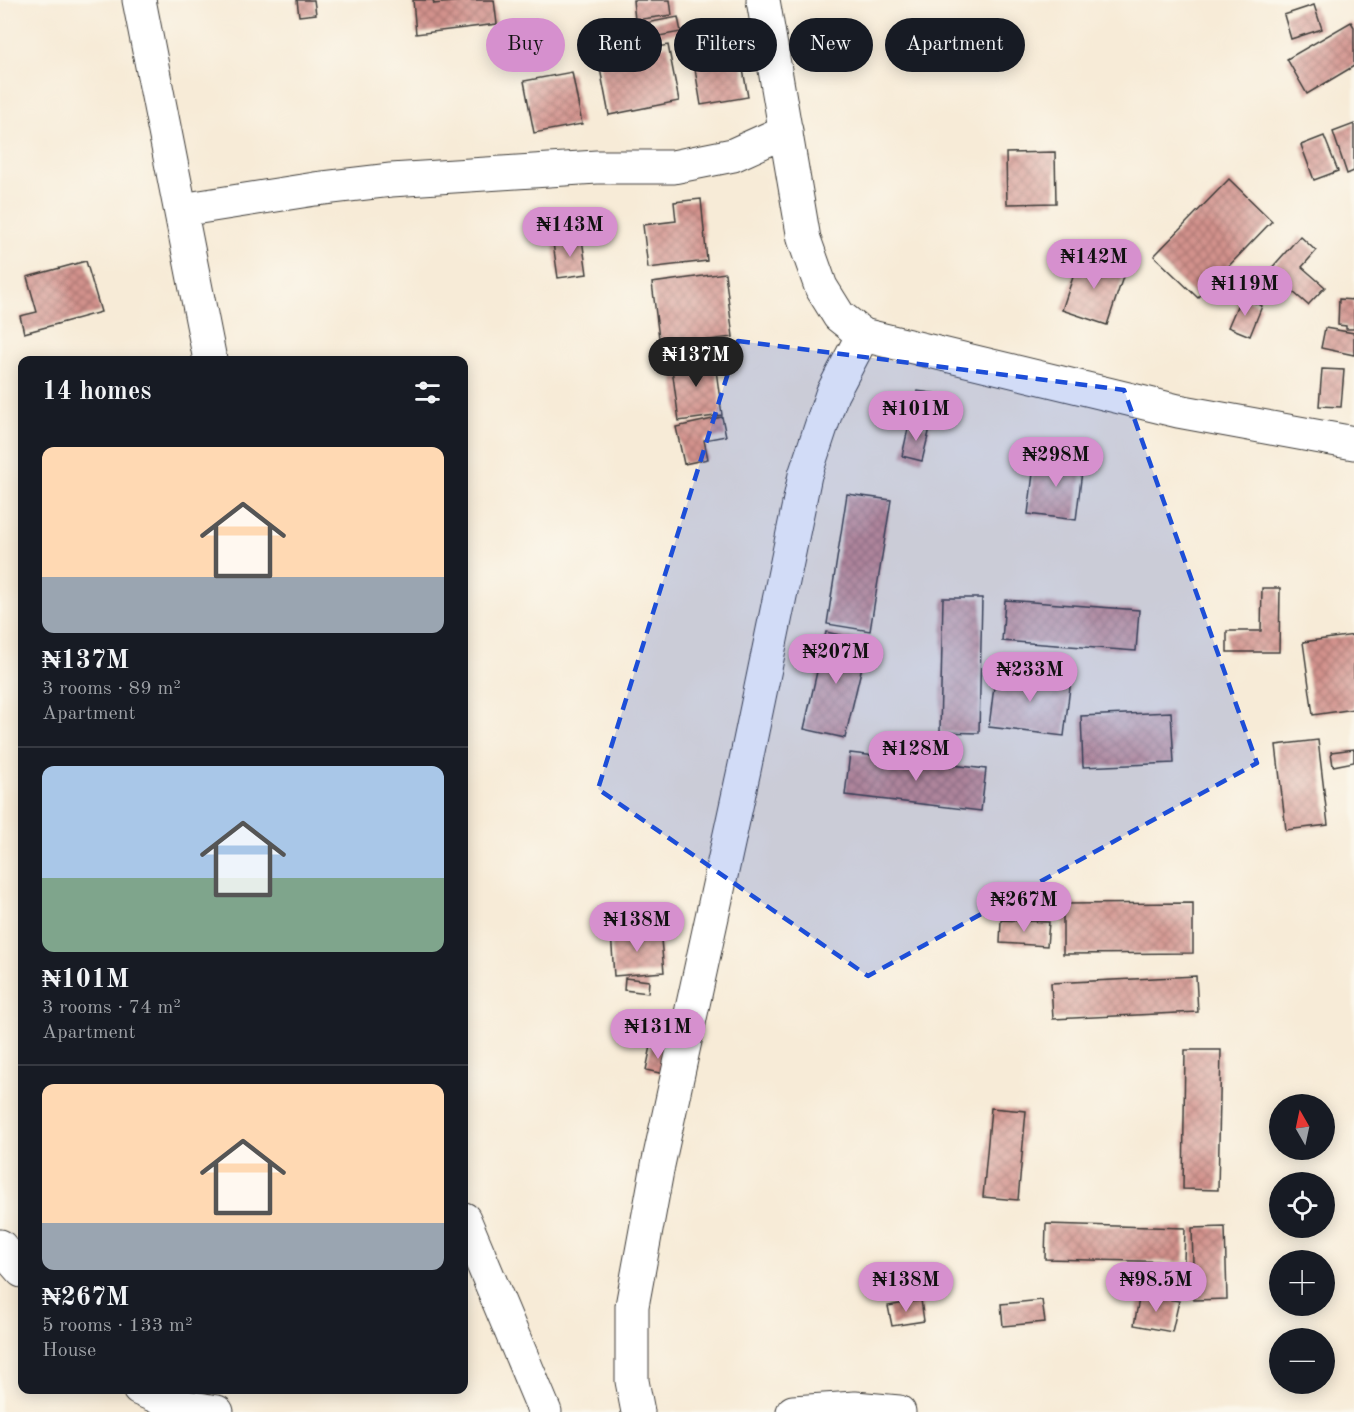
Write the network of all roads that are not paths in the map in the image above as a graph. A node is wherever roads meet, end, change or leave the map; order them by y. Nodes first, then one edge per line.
1 (139, 0) edge
2 (763, 0) edge
3 (786, 131) junction
4 (181, 210) junction
5 (863, 335) junction
6 (209, 356) edge
7 (1354, 443) edge
8 (468, 1229) edge
9 (0, 1246) edge
10 (18, 1266) edge
11 (151, 1394) edge
12 (217, 1412) edge
13 (545, 1412) edge
14 (638, 1412) edge
15 (792, 1412) edge
16 (899, 1412) edge

1 - 4 street
2 - 3 street
3 - 4 street
3 - 5 street
4 - 6 street
5 - 7 street
5 - 14 street
8 - 13 street
9 - 10 street
11 - 12 street
15 - 16 street

